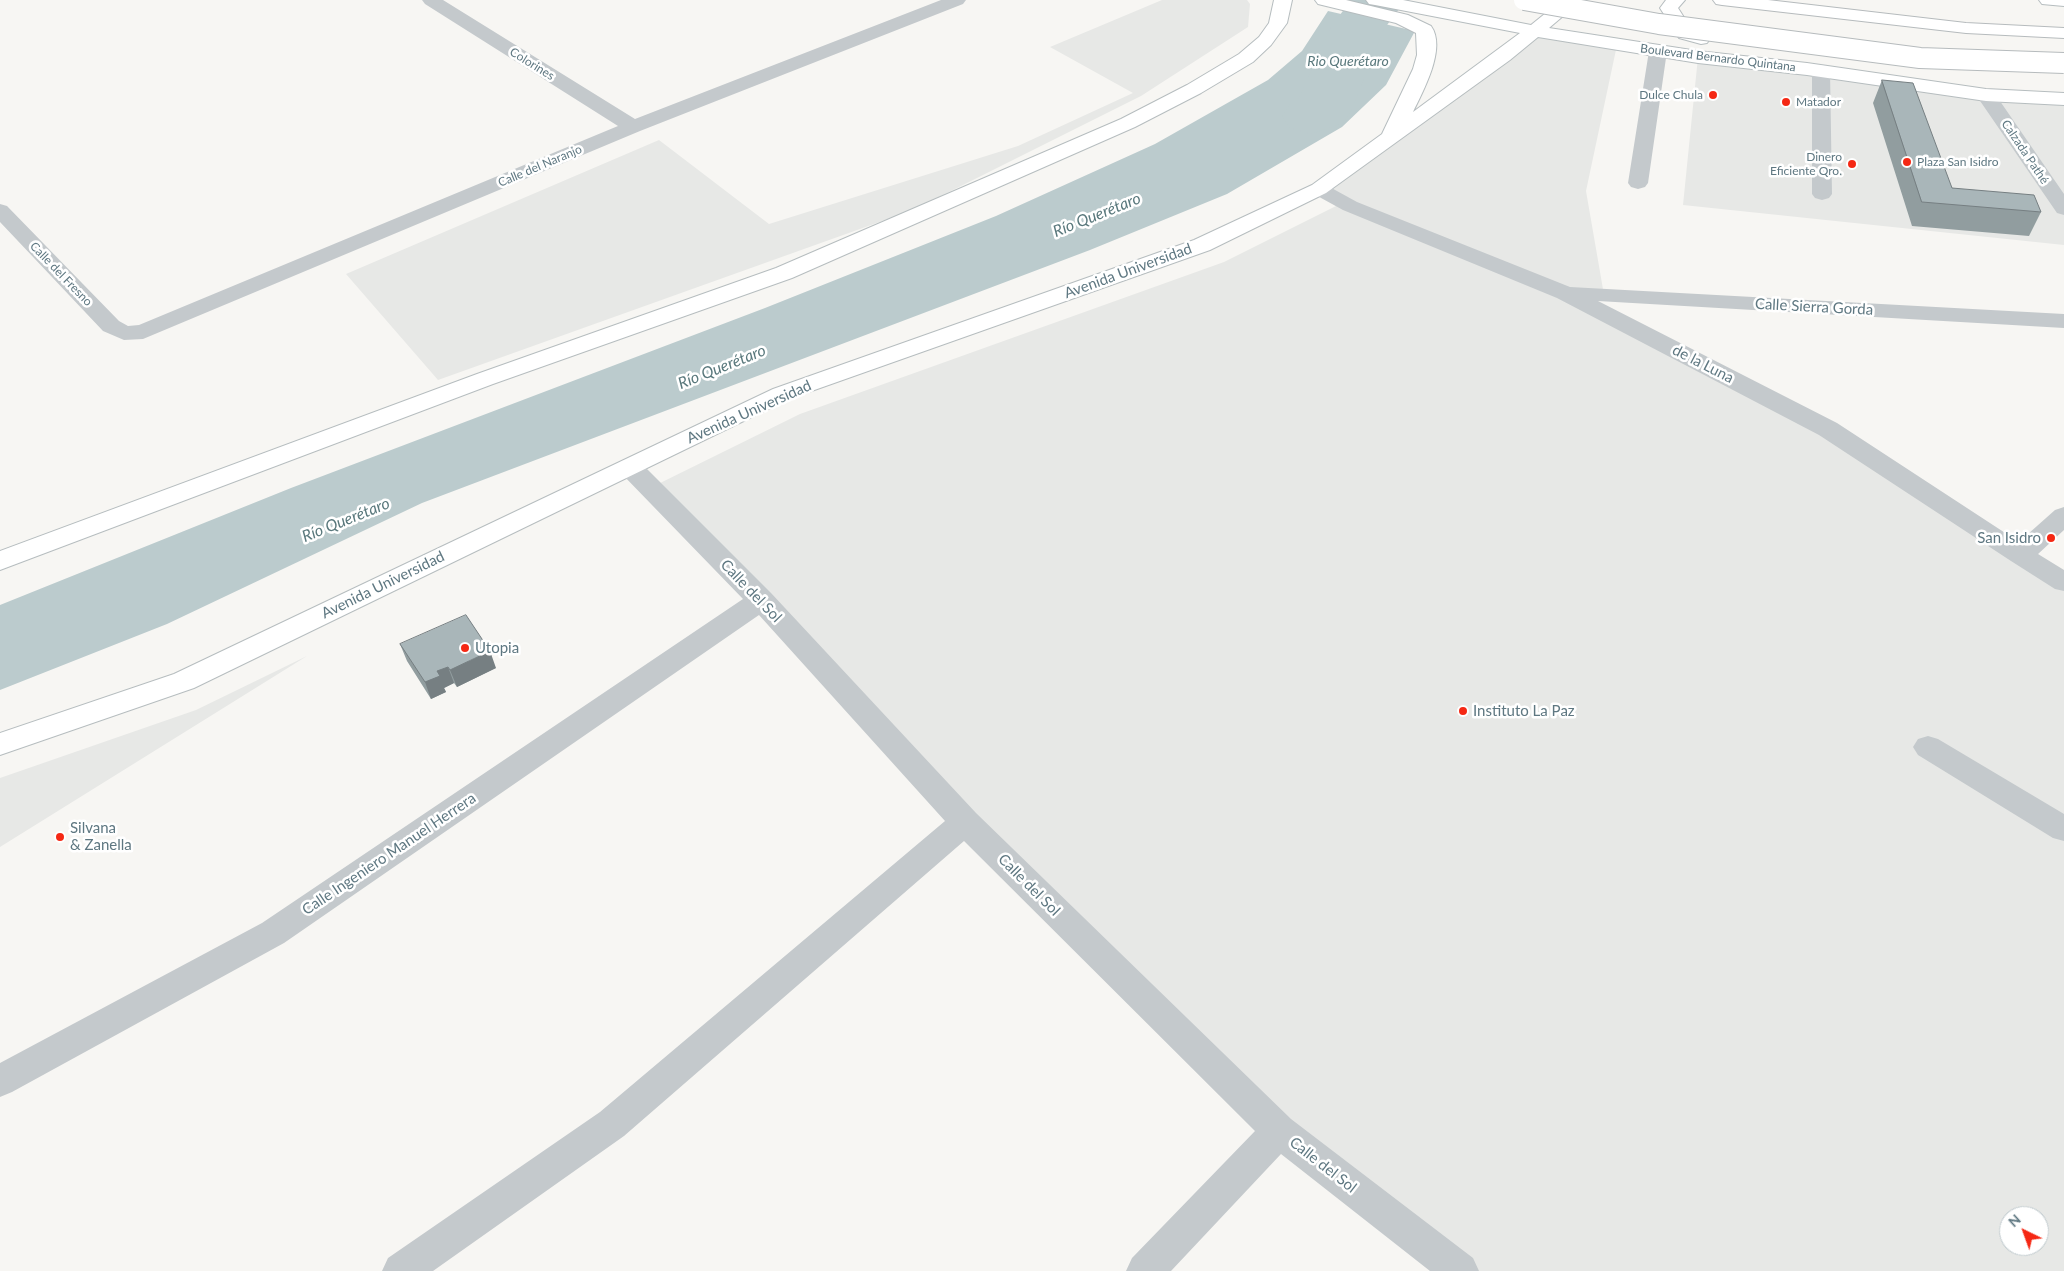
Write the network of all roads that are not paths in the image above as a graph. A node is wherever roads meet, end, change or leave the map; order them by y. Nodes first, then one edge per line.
1 (431, 0) edge
2 (957, 0) edge
3 (1324, 0) edge
4 (1375, 0) edge
5 (1524, 0) edge
6 (1573, 0) edge
7 (1676, 0) edge
8 (1722, 0) edge
9 (2048, 0) edge
10 (1286, 1) edge
11 (2064, 1) edge
12 (1534, 31) junction
13 (2064, 33) edge
14 (1658, 51) junction
15 (2064, 63) edge
16 (1814, 70) junction
17 (1986, 95) junction
18 (2064, 99) edge
19 (634, 127) junction
20 (1392, 135) junction
21 (1638, 183) dead end
22 (1319, 189) junction
23 (1822, 194) dead end
24 (2064, 209) edge
25 (0, 210) edge
26 (1565, 293) junction
27 (2064, 321) edge
28 (124, 333) joint
29 (630, 467) junction
30 (2060, 519) edge
31 (2020, 556) junction
32 (0, 561) edge
33 (2064, 582) edge
34 (761, 600) junction
35 (0, 744) edge
36 (1928, 748) dead end
37 (965, 822) junction
38 (2064, 829) edge
39 (0, 1081) edge
40 (1279, 1131) junction
41 (401, 1271) edge
42 (1145, 1271) edge
43 (1460, 1271) edge

1 - 19 street, Colorines
2 - 19 street, Calle del Naranjo
3 - 20 main road
4 - 12 main road, Boulevard Bernardo Quintana
5 - 15 main road, Boulevard Bernardo Quintana, bridge
6 - 12 main road, Avenida Universidad
7 - 16 main road
8 - 13 main road
9 - 11 main road
10 - 32 main road
12 - 14 main road, Boulevard Bernardo Quintana
12 - 20 main road, Avenida Universidad
14 - 16 main road, Boulevard Bernardo Quintana
14 - 21 street
16 - 17 main road, Boulevard Bernardo Quintana
16 - 23 street
17 - 18 main road, Boulevard Bernardo Quintana
17 - 24 street, Calzada Pathé
19 - 28 street, Calle del Naranjo
20 - 22 main road, Avenida Universidad
22 - 26 street, de la Luna
22 - 29 main road, Avenida Universidad
25 - 28 street, Calle del Fresno
26 - 27 street, Calle Sierra Gorda
26 - 31 street, de la Luna
29 - 34 street, Calle del Sol
29 - 35 main road, Avenida Universidad
30 - 31 street
31 - 33 street, de la Luna
34 - 37 street, Calle del Sol
34 - 39 street, Calle Ingeniero Manuel Herrera
36 - 38 street
37 - 40 street, Calle del Sol
37 - 41 street
40 - 42 street
40 - 43 street, Calle del Sol

